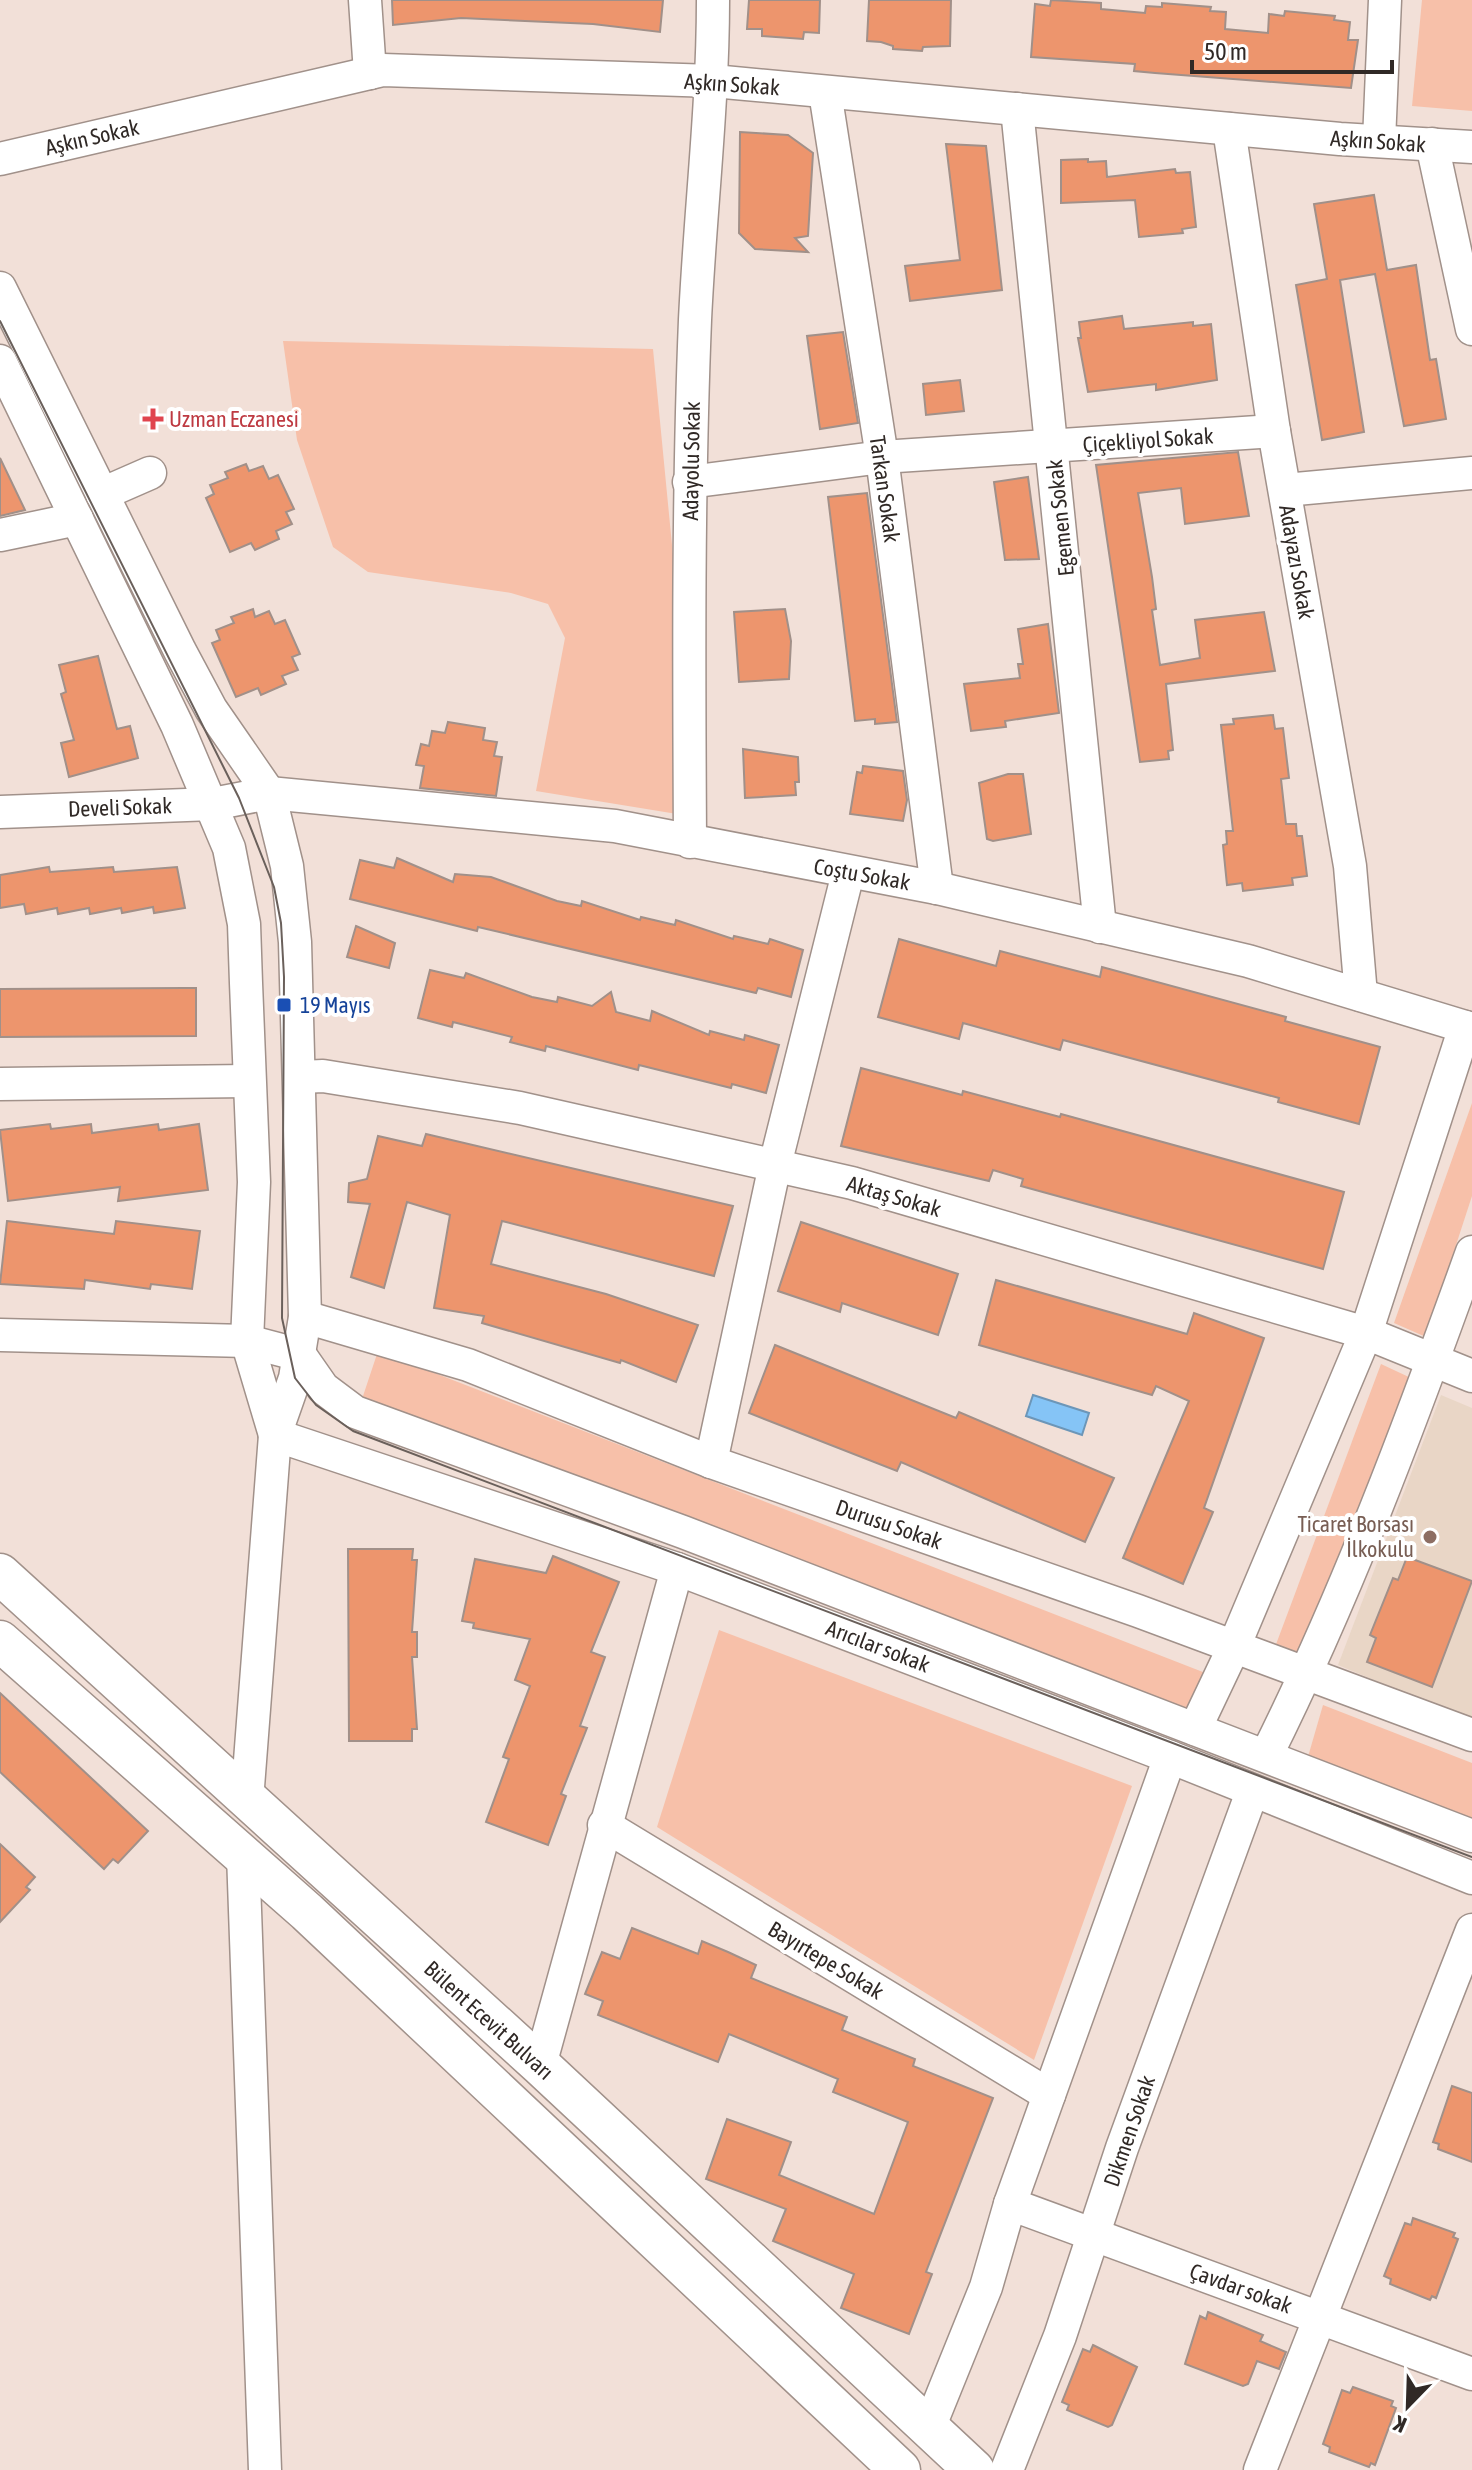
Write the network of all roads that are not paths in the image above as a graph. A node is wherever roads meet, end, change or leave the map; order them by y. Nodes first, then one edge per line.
1 (365, 0) edge
2 (713, 0) edge
3 (1385, 0) edge
4 (370, 73) junction
5 (713, 81) junction
6 (825, 92) junction
7 (1017, 109) junction
8 (1229, 129) junction
9 (1379, 141) junction
10 (1432, 144) junction
11 (1472, 147) edge
12 (0, 159) edge
13 (0, 288) edge
14 (1472, 329) edge
15 (0, 361) edge
16 (1274, 431) junction
17 (1053, 446) junction
18 (882, 457) junction
19 (150, 473) dead end
20 (1472, 473) edge
21 (689, 482) junction
22 (1285, 490) junction
23 (102, 494) junction
24 (77, 519) junction
25 (0, 535) edge
26 (240, 799) junction
27 (0, 812) edge
28 (690, 842) junction
29 (848, 873) junction
30 (937, 888) junction
31 (1100, 927) junction
32 (1361, 995) junction
33 (1469, 1028) edge
34 (301, 1077) junction
35 (248, 1081) junction
36 (0, 1084) edge
37 (775, 1165) junction
38 (1472, 1252) edge
39 (305, 1317) junction
40 (1366, 1333) junction
41 (0, 1335) edge
42 (247, 1341) junction
43 (300, 1355) junction
44 (1433, 1360) junction
45 (1472, 1376) edge
46 (275, 1435) junction
47 (711, 1462) junction
48 (677, 1569) junction
49 (0, 1574) edge
50 (0, 1641) edge
51 (1233, 1649) junction
52 (1307, 1675) junction
53 (1195, 1729) junction
54 (1472, 1735) edge
55 (1266, 1756) junction
56 (1170, 1757) junction
57 (1252, 1792) junction
58 (247, 1800) junction
59 (604, 1825) junction
60 (1472, 1836) edge
61 (243, 1854) junction
62 (1472, 1878) edge
63 (1472, 1930) edge
64 (540, 2065) junction
65 (1049, 2095) junction
66 (1010, 2204) junction
67 (1093, 2235) junction
68 (1321, 2317) junction
69 (1472, 2374) edge
70 (929, 2428) junction
71 (265, 2470) edge
72 (900, 2470) edge
73 (974, 2470) edge
74 (1007, 2470) edge
75 (1260, 2470) edge

1 - 4 street
2 - 5 street, Adayolu Sokak
3 - 9 street
4 - 5 street, Aşkın Sokak
4 - 12 street, Aşkın Sokak
5 - 6 street, Aşkın Sokak
5 - 21 street, Adayolu Sokak
6 - 7 street, Aşkın Sokak
6 - 18 street, Tarkan Sokak
7 - 8 street, Aşkın Sokak
7 - 17 street, Egemen Sokak
8 - 9 street, Aşkın Sokak
8 - 16 street, Adayazı Sokak
9 - 10 street, Aşkın Sokak
10 - 11 street, Aşkın Sokak
10 - 14 street
13 - 23 street
15 - 24 street
16 - 17 street, Çiçekliyol Sokak
16 - 22 street, Adayazı Sokak
17 - 18 street, Çiçekliyol Sokak
17 - 31 street, Egemen Sokak
18 - 21 street, Çiçekliyol Sokak
18 - 30 street, Tarkan Sokak
19 - 23 street
20 - 22 street
21 - 28 street, Adayolu Sokak
22 - 32 street, Adayazı Sokak
23 - 26 street
24 - 25 street
24 - 26 street
26 - 27 street, Develi Sokak
26 - 28 street, Coştu Sokak
26 - 34 street
26 - 35 street
28 - 29 street, Coştu Sokak
29 - 30 street, Coştu Sokak
29 - 37 street
30 - 31 street, Coştu Sokak
31 - 32 street, Coştu Sokak
32 - 33 street, Coştu Sokak
33 - 40 street
34 - 37 street, Aktaş Sokak
34 - 39 street
35 - 36 street
35 - 42 street
37 - 40 street, Aktaş Sokak
37 - 47 street
38 - 44 street
39 - 43 street
39 - 47 street, Durusu Sokak
40 - 44 street, Aktaş Sokak
40 - 51 street
41 - 42 street
42 - 43 street
42 - 46 street
43 - 46 street
43 - 53 street
44 - 45 street, Aktaş Sokak
44 - 52 street
46 - 48 street, Arıcılar sokak
46 - 58 street
47 - 51 street, Durusu Sokak
48 - 56 street, Arıcılar sokak
48 - 59 street
49 - 58 main road, Bülent Ecevit Bulvarı
50 - 61 main road, Bülent Ecevit Bulvarı
51 - 52 street, Durusu Sokak
51 - 53 street
52 - 54 street, Durusu Sokak
52 - 55 street
53 - 55 street
55 - 60 street
56 - 57 street, Arıcılar sokak
56 - 65 street
57 - 62 street, Arıcılar sokak
57 - 67 street, Dikmen Sokak
58 - 64 main road, Bülent Ecevit Bulvarı
59 - 64 street
59 - 65 street, Bayırtepe Sokak
61 - 71 street
61 - 72 main road, Bülent Ecevit Bulvarı
63 - 68 street
64 - 70 main road, Bülent Ecevit Bulvarı
65 - 66 street
66 - 67 street, Çavdar sokak
66 - 70 street
67 - 68 street, Çavdar sokak
67 - 74 street, Dikmen Sokak
68 - 69 street, Çavdar sokak
68 - 75 street
70 - 73 main road, Bülent Ecevit Bulvarı

